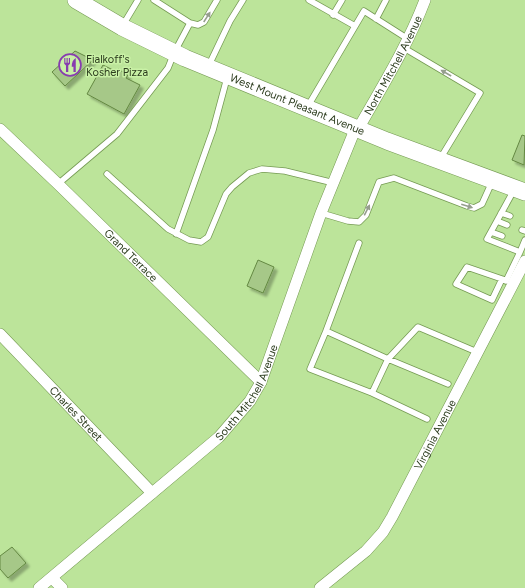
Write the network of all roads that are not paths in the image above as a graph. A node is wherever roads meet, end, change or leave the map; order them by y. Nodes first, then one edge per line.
1 (76, 0) edge
2 (138, 0) edge
3 (154, 0) edge
4 (217, 0) edge
5 (243, 0) edge
6 (309, 0) edge
7 (342, 0) edge
8 (386, 0) edge
9 (425, 0) edge
10 (333, 15) junction
11 (376, 18) junction
12 (190, 23) junction
13 (355, 26) junction
14 (122, 28) junction
15 (406, 43) junction
16 (174, 53) junction
17 (208, 68) junction
18 (227, 76) junction
19 (307, 108) junction
20 (0, 129) edge
21 (358, 129) junction
22 (439, 160) junction
23 (107, 174) dead end
24 (493, 180) junction
25 (334, 183) junction
26 (58, 184) junction
27 (520, 190) edge
28 (321, 213) junction
29 (501, 213) junction
30 (510, 216) dead end
31 (497, 222) junction
32 (507, 225) dead end
33 (491, 232) junction
34 (176, 234) junction
35 (502, 236) dead end
36 (517, 241) dead end
37 (524, 242) edge
38 (359, 243) dead end
39 (522, 256) edge
40 (507, 281) junction
41 (326, 331) junction
42 (0, 334) edge
43 (477, 352) junction
44 (388, 359) junction
45 (261, 382) junction
46 (448, 384) dead end
47 (372, 393) junction
48 (427, 419) dead end
49 (152, 494) junction
50 (52, 578) junction
51 (40, 588) edge
52 (62, 588) edge
53 (320, 588) edge

1 - 14 main road, West Mount Pleasant Avenue
2 - 14 lane
3 - 12 lane
12 -> 4 lane
5 - 17 lane
6 - 10 lane
7 - 10 lane
8 - 11 lane
9 - 15 street, North Mitchell Avenue
10 - 13 lane
11 - 13 lane
11 - 15 lane
12 - 16 lane
13 - 19 lane
14 - 16 main road, West Mount Pleasant Avenue
15 - 21 street, North Mitchell Avenue
22 -> 15 lane
16 - 17 main road, West Mount Pleasant Avenue
16 - 26 lane
17 - 18 main road, West Mount Pleasant Avenue
18 - 19 main road, West Mount Pleasant Avenue
18 - 34 lane
19 - 21 main road, West Mount Pleasant Avenue
20 - 26 street, Grand Terrace
21 - 22 main road, West Mount Pleasant Avenue
21 - 25 street, South Mitchell Avenue
22 - 24 main road, West Mount Pleasant Avenue
23 - 34 lane
24 - 27 main road, West Mount Pleasant Avenue
28 -> 24 lane
25 - 28 street, South Mitchell Avenue
25 - 34 lane
26 - 45 street, Grand Terrace
27 - 29 lane
28 - 45 street, South Mitchell Avenue
29 - 30 lane
29 - 31 lane
31 - 32 lane
31 - 33 lane
33 - 35 lane
33 - 39 lane
36 - 37 lane
37 - 39 lane
38 - 41 lane
39 - 40 street, Virginia Avenue
40 - 40 lane
40 - 43 street, Virginia Avenue
41 - 44 lane
41 - 47 lane
42 - 49 street, Charles Street
43 - 44 lane
43 - 53 street, Virginia Avenue
44 - 46 lane
44 - 47 lane
45 - 49 street, South Mitchell Avenue
47 - 48 lane
49 - 50 street, South Mitchell Avenue
50 - 51 street, South Mitchell Avenue
50 - 52 street

